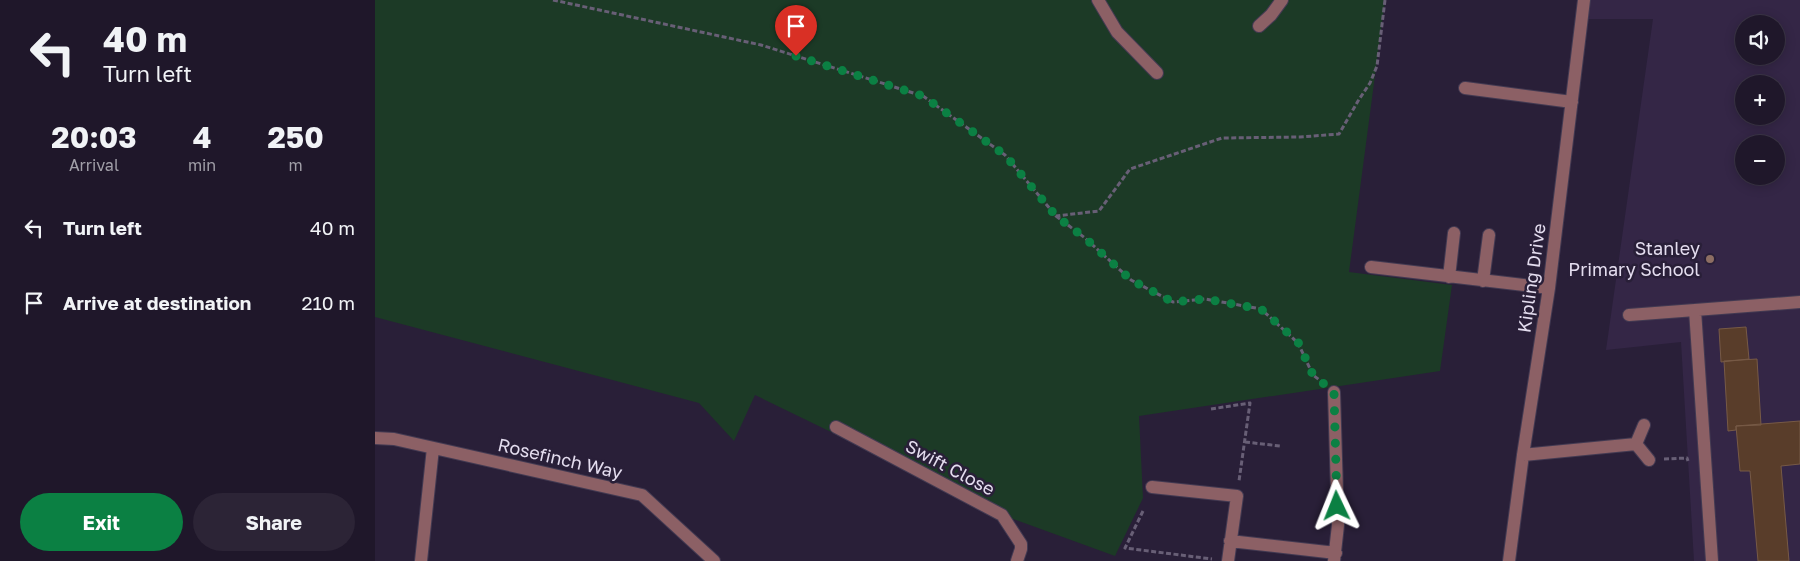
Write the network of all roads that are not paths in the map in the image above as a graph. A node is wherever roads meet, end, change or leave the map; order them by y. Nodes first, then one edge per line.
1 (1098, 0) edge
2 (1282, 0) edge
3 (1584, 0) edge
4 (1259, 26) dead end
5 (1157, 73) dead end
6 (1465, 88) dead end
7 (1572, 102) junction
8 (1454, 233) dead end
9 (1489, 235) dead end
10 (1371, 267) dead end
11 (1449, 277) junction
12 (1483, 281) junction
13 (1549, 288) junction
14 (1800, 302) edge
15 (1695, 310) junction
16 (1629, 315) dead end
17 (1334, 392) road end
18 (1644, 425) dead end
19 (836, 427) dead end
20 (375, 438) edge
21 (1636, 444) junction
22 (433, 448) junction
23 (1523, 455) junction
24 (1649, 460) road end
25 (1152, 487) dead end
26 (1230, 541) junction
27 (1335, 557) edge
28 (421, 561) edge
29 (714, 561) edge
30 (1017, 561) edge
31 (1228, 561) edge
32 (1509, 561) edge
33 (1712, 561) edge

1 - 5 street
2 - 4 street
3 - 7 street, Kipling Drive
6 - 7 street
7 - 13 street, Kipling Drive
8 - 11 street
9 - 12 street
10 - 11 street
11 - 12 street
12 - 13 street
13 - 23 street, Kipling Drive
14 - 15 street
15 - 16 street
15 - 33 street
17 - 27 street
18 - 21 street
19 - 30 street, Swift Close
20 - 22 street, Rosefinch Way
21 - 23 street
21 - 24 street
22 - 28 street
22 - 29 street, Rosefinch Way
23 - 32 street, Kipling Drive
25 - 26 street
26 - 27 street
26 - 31 street

